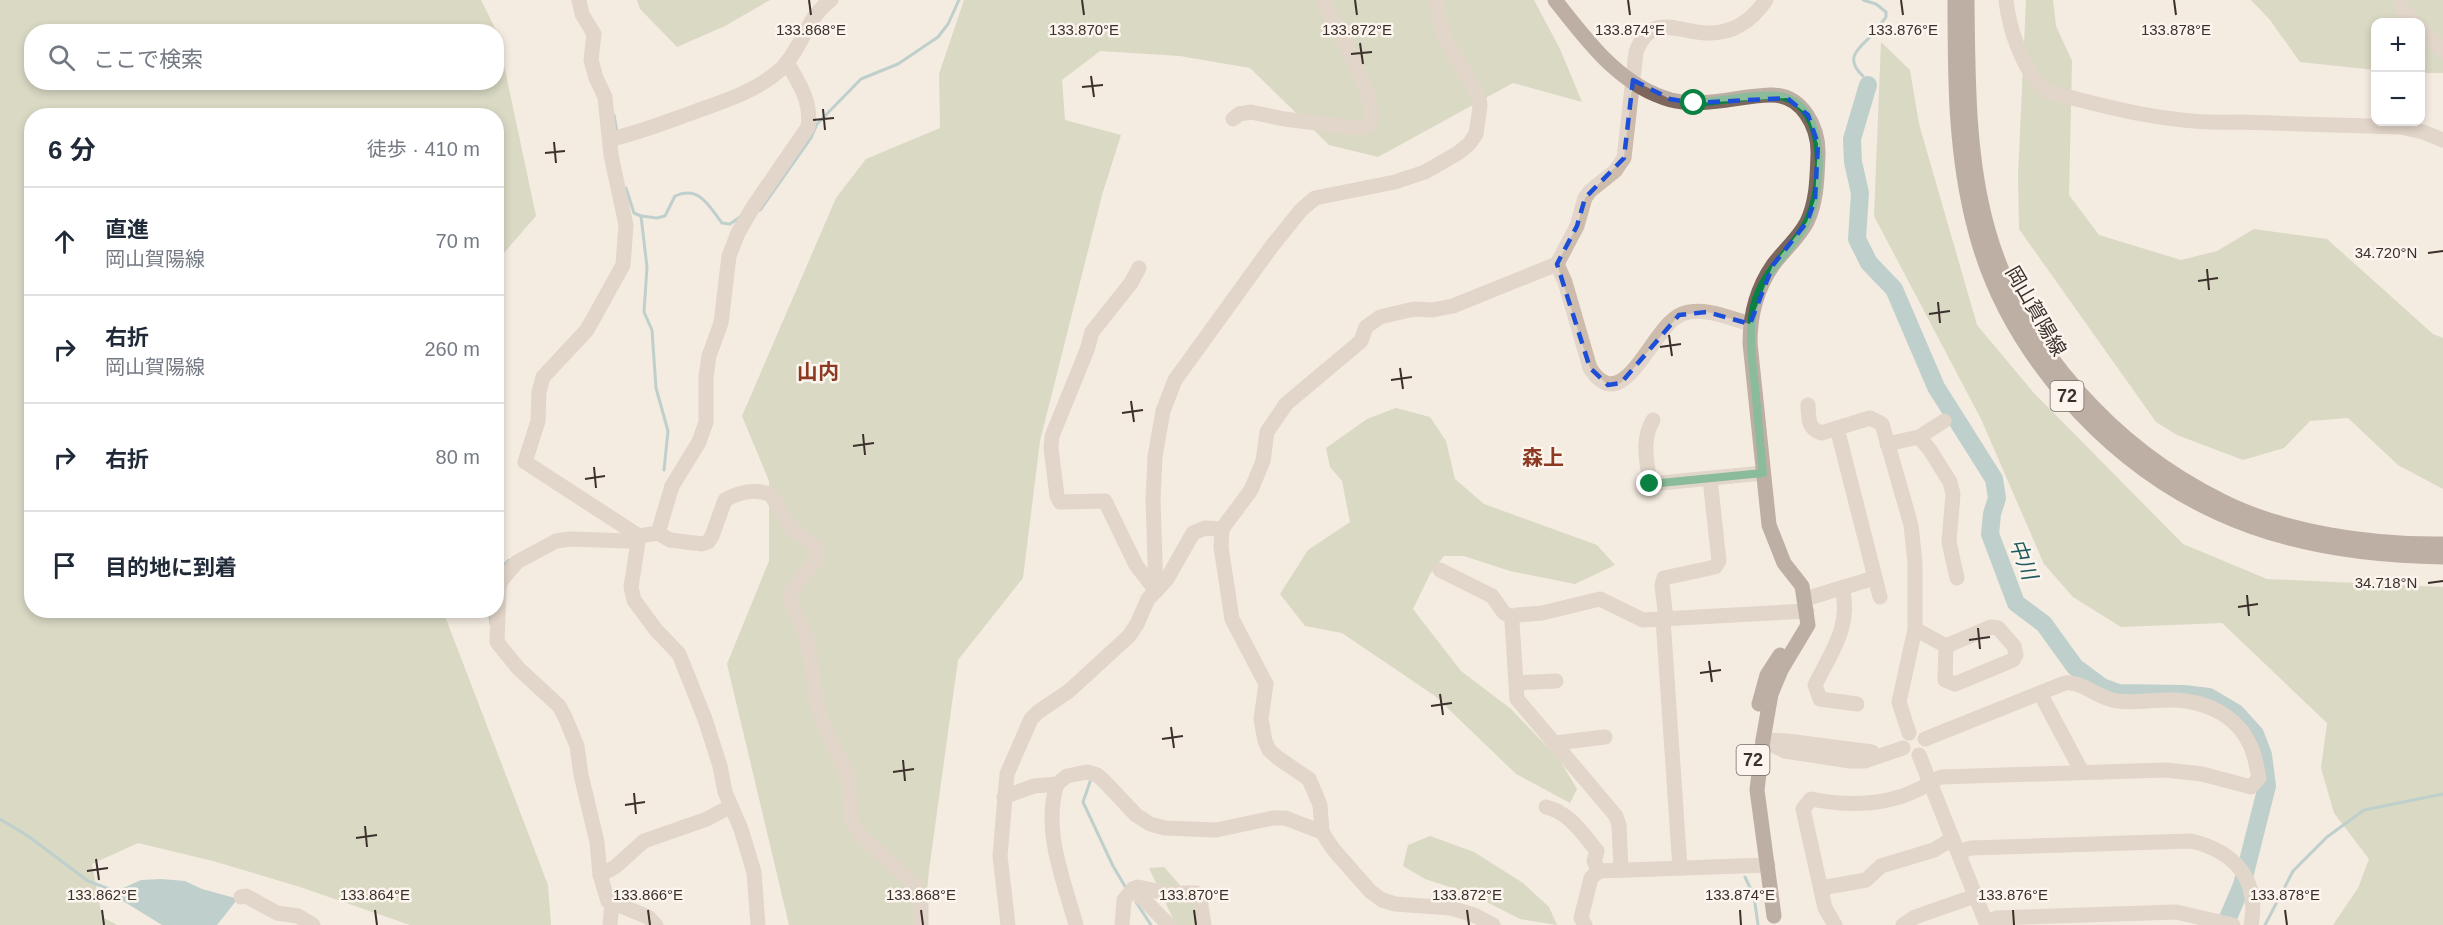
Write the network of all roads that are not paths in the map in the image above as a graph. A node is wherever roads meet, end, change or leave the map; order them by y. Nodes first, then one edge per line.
1 (579, 0) edge
2 (831, 0) edge
3 (1323, 0) edge
4 (1437, 0) edge
5 (1555, 0) edge
6 (1766, 0) edge
7 (1954, 0) edge
8 (1967, 0) edge
9 (2006, 0) edge
10 (2400, 0) edge
11 (2411, 18) edge
12 (2425, 32) edge
13 (2443, 51) edge
14 (787, 62) junction
15 (1633, 80) junction
16 (1233, 119) dead end
17 (616, 138) junction
18 (2443, 140) edge
19 (1557, 264) junction
20 (1139, 268) dead end
21 (1750, 324) junction
22 (1808, 405) dead end
23 (1653, 420) dead end
24 (1944, 421) dead end
25 (1837, 428) junction
26 (1919, 437) junction
27 (1887, 444) junction
28 (1763, 473) junction
29 (1710, 479) junction
30 (1222, 529) junction
31 (658, 533) junction
32 (639, 536) junction
33 (2443, 544) edge
34 (2443, 557) edge
35 (1440, 570) dead end
36 (504, 577) edge
37 (1874, 578) junction
38 (1958, 579) dead end
39 (1842, 588) junction
40 (1156, 591) junction
41 (1880, 597) dead end
42 (1806, 608) junction
43 (1513, 617) junction
44 (498, 618) edge
45 (1664, 619) junction
46 (1915, 629) junction
47 (1946, 646) junction
48 (1556, 681) dead end
49 (1516, 683) junction
50 (2040, 693) junction
51 (1857, 704) dead end
52 (1910, 733) junction
53 (1605, 737) dead end
54 (1925, 739) junction
55 (1759, 740) junction
56 (1555, 743) junction
57 (1903, 748) junction
58 (1919, 755) junction
59 (2082, 772) junction
60 (1929, 781) junction
61 (1057, 784) junction
62 (1004, 797) junction
63 (731, 806) junction
64 (1545, 807) dead end
65 (1322, 832) junction
66 (1955, 846) junction
67 (1765, 865) junction
68 (1680, 868) junction
69 (1621, 870) junction
70 (1599, 871) junction
71 (600, 875) junction
72 (1821, 888) junction
73 (1133, 889) junction
74 (1975, 896) junction
75 (241, 897) dead end
76 (611, 912) edge
77 (1776, 920) edge
78 (1986, 924) edge
79 (2228, 924) edge
80 (314, 925) edge
81 (656, 925) edge
82 (758, 925) edge
83 (921, 925) edge
84 (1008, 925) edge
85 (1076, 925) edge
86 (1122, 925) edge
87 (1168, 925) edge
88 (1204, 925) edge
89 (1493, 925) edge
90 (1585, 925) edge
91 (1835, 925) edge
92 (1904, 925) edge
93 (2251, 925) edge

1 - 17 street
2 - 14 street
3 - 16 street
4 - 40 street
5 - 15 main road
6 - 15 street
7 - 34 main road, 岡山賀陽線 / 72
8 - 33 main road, 岡山賀陽線 / 72
9 - 18 street
10 - 11 street
12 - 13 street
14 - 17 street
14 - 31 street
15 - 19 street
15 - 21 main road
17 - 32 street
19 - 21 street
19 - 30 street
20 - 40 street
21 - 28 main road
22 - 25 street
23 - 29 street
24 - 26 street
25 - 27 street
25 - 37 street
26 - 27 street
26 - 38 street
27 - 46 street
28 - 29 street
28 - 42 main road
29 - 45 street
30 - 40 street
30 - 65 street
31 - 32 street
31 - 83 street
32 - 36 street
32 - 63 street
35 - 43 street
37 - 39 street
37 - 41 street
39 - 42 street
39 - 51 street
40 - 62 street
42 - 45 street
42 - 55 main road, 72
43 - 45 street
43 - 49 street
44 - 71 street
45 - 68 street
46 - 47 street
46 - 52 street
47 - 47 street
48 - 49 street
49 - 56 street
50 - 54 street
50 - 59 street
50 - 59 street
52 - 54 street
52 - 57 street
53 - 56 street
54 - 58 street
55 - 57 street
55 - 67 main road, 72
56 - 69 street
57 - 58 street
58 - 60 street
59 - 60 street
60 - 66 street
60 - 72 street
61 - 62 street
61 - 65 street
61 - 85 street
62 - 84 street
63 - 71 street
63 - 82 street
64 - 70 street
65 - 89 street
66 - 72 street
66 - 74 street
66 - 93 street
67 - 68 street
67 - 77 main road, 72
68 - 69 street
69 - 70 street
70 - 90 street
71 - 76 street
72 - 91 street
73 - 86 street
73 - 87 street
73 - 88 street
74 - 78 street
74 - 92 street
75 - 80 street
76 - 81 street
78 - 79 street

